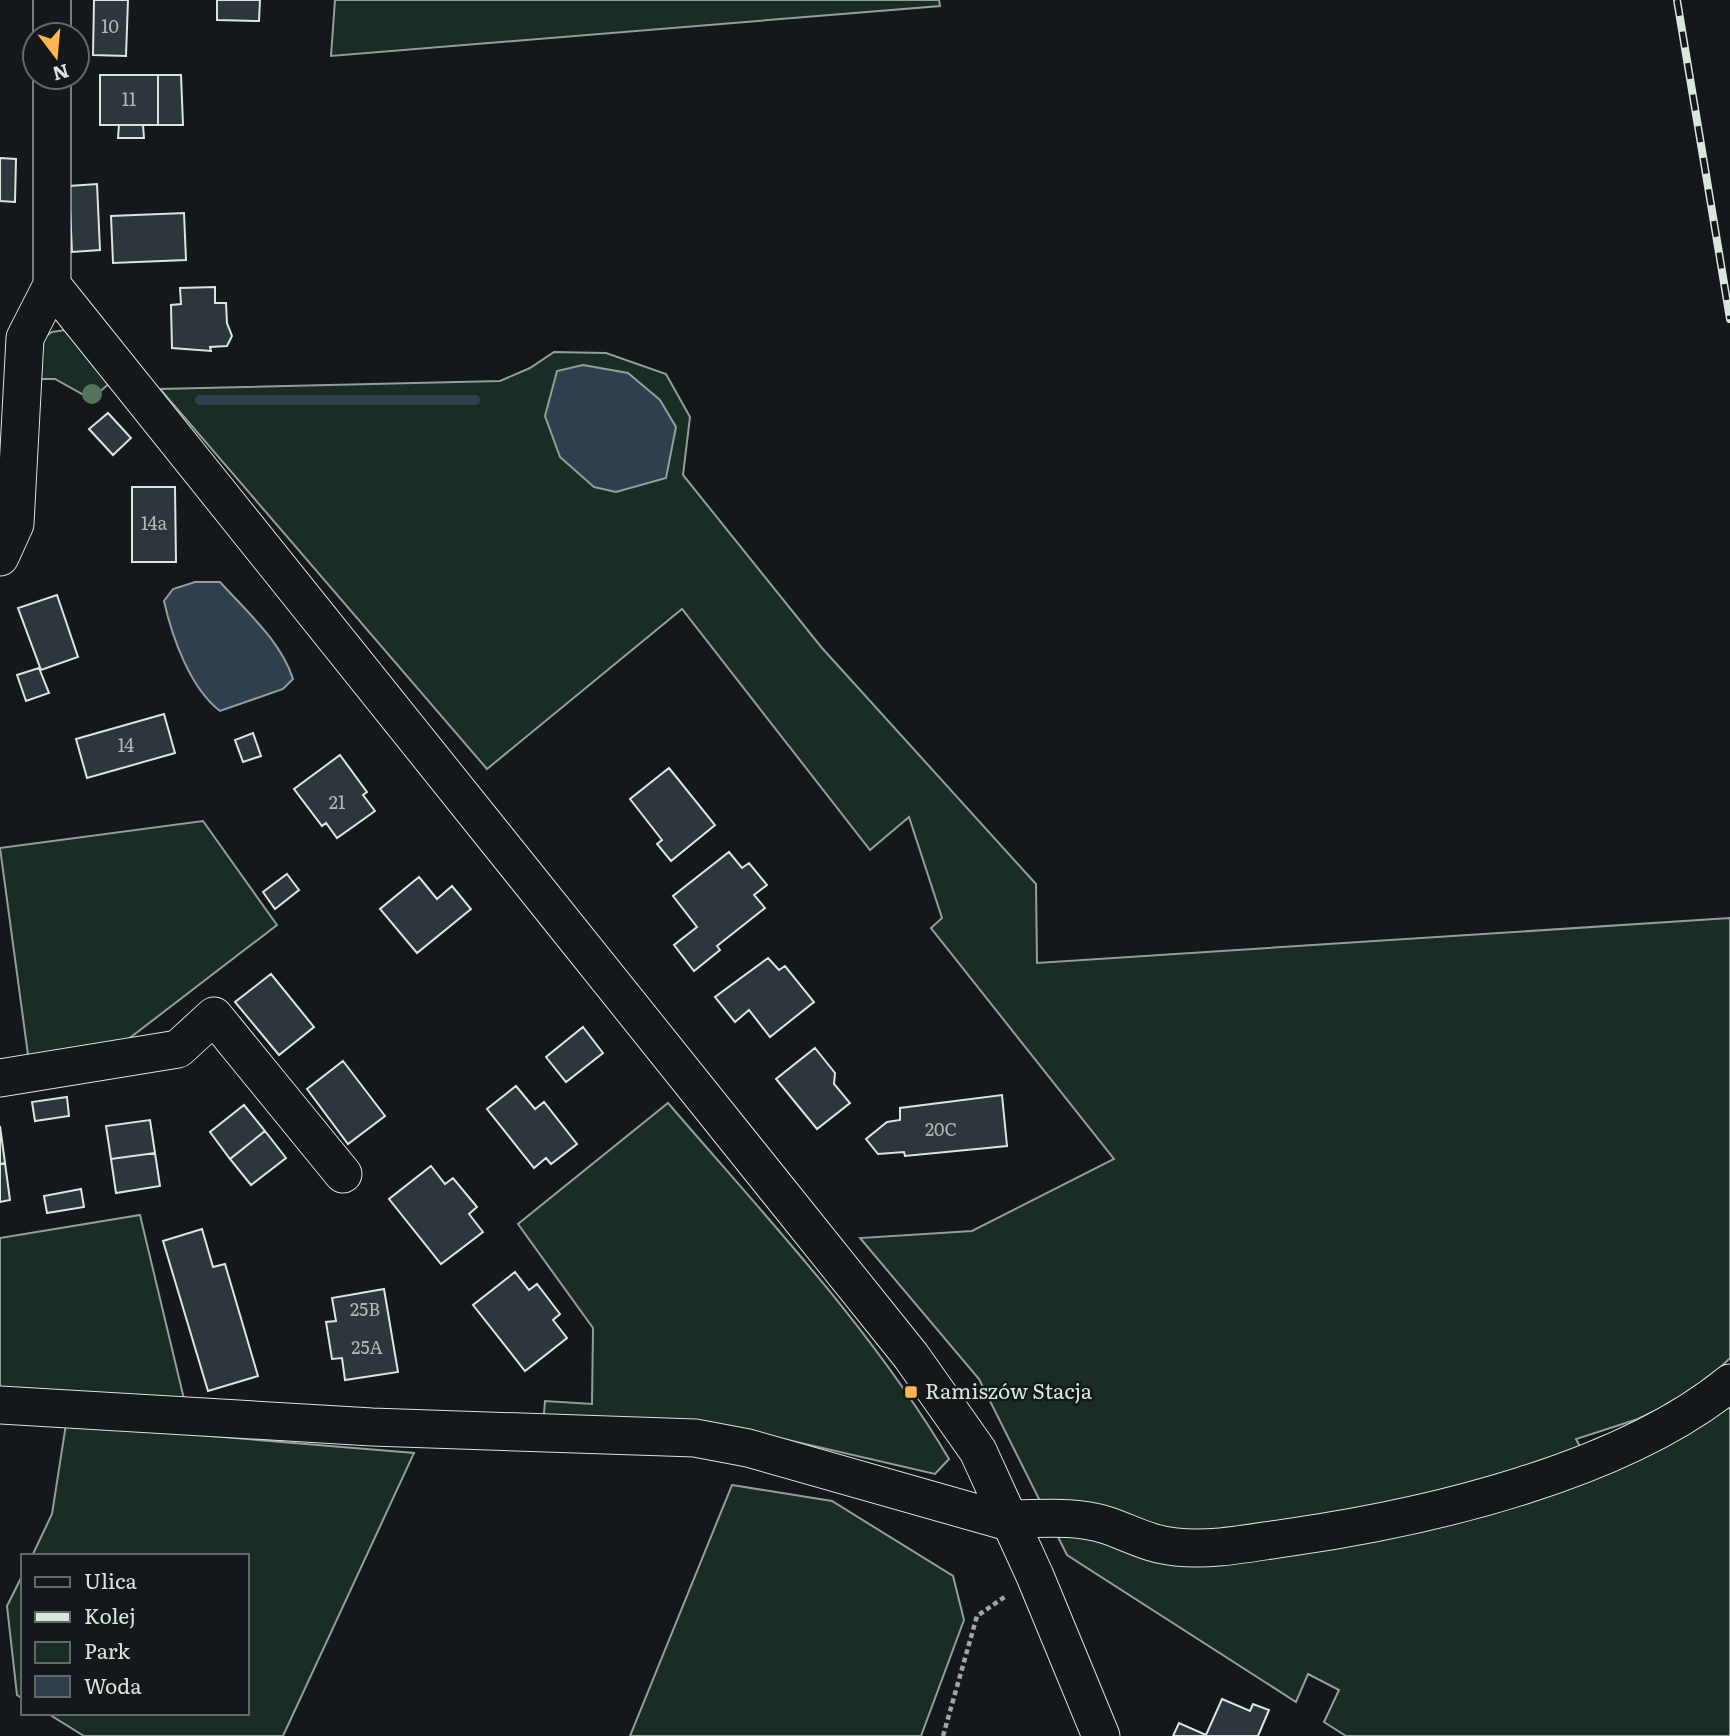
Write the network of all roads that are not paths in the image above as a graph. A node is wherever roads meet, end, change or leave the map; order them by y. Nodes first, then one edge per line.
1 (52, 0) edge
2 (52, 21) edge
3 (52, 91) edge
4 (52, 285) junction
5 (0, 557) edge
6 (0, 1078) edge
7 (343, 1174) dead end
8 (1730, 1383) edge
9 (0, 1405) edge
10 (1011, 1521) junction
11 (1101, 1736) edge

1 - 2 street
3 - 4 street
4 - 5 street
4 - 10 street
6 - 7 street
8 - 10 street
9 - 10 street
10 - 11 street

